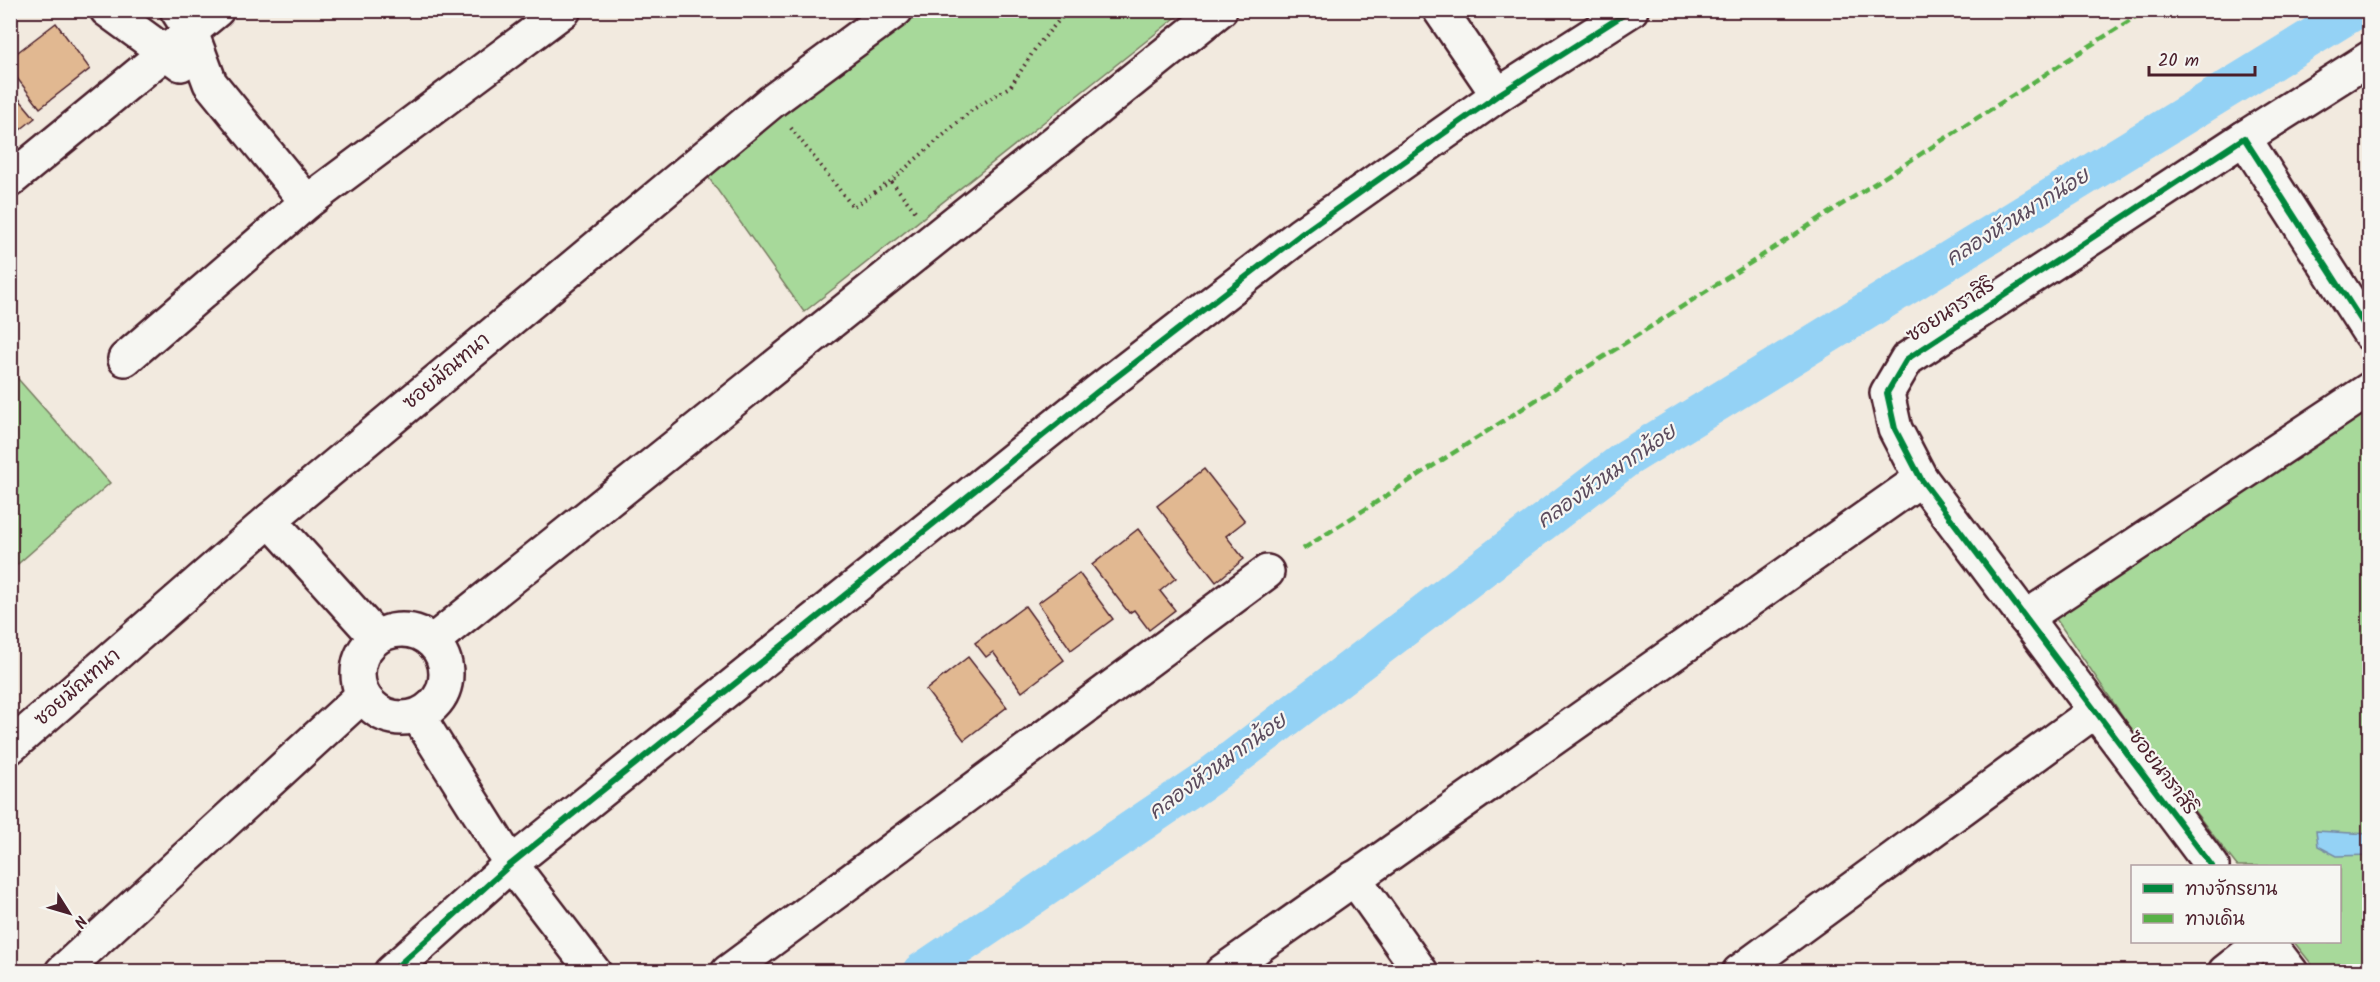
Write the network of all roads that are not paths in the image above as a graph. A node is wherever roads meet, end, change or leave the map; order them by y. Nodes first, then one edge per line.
1 (107, 10) edge
2 (217, 10) edge
3 (564, 10) edge
4 (896, 10) edge
5 (1220, 10) edge
6 (1440, 10) edge
7 (1630, 10) edge
8 (184, 21) edge
9 (164, 54) junction
10 (2370, 58) edge
11 (210, 83) junction
12 (1498, 95) junction
13 (2244, 138) junction
14 (10, 180) edge
15 (307, 202) junction
16 (2370, 334) edge
17 (125, 359) dead end
18 (2370, 389) edge
19 (1921, 480) junction
20 (270, 520) junction
21 (1267, 572) dead end
22 (2025, 618) junction
23 (376, 637) junction
24 (433, 641) junction
25 (363, 695) junction
26 (2095, 711) junction
27 (418, 716) junction
28 (10, 747) edge
29 (511, 864) junction
30 (2210, 865) edge
31 (1354, 878) junction
32 (2262, 943) edge
33 (2269, 943) edge
34 (62, 972) edge
35 (391, 972) edge
36 (594, 972) edge
37 (728, 972) edge
38 (1222, 972) edge
39 (1421, 972) edge
40 (1739, 972) edge
41 (2225, 972) edge
42 (2291, 972) edge

1 - 9 street
2 - 8 street
3 - 15 street
4 - 20 street, ซอยมัณฑนา
5 - 24 street
6 - 12 street
7 - 12 street
8 - 9 street
8 - 11 street
9 - 11 street
9 - 14 street
10 - 13 street, ซอยนาราสิริ
11 - 15 street
12 - 29 street
13 - 16 street
13 - 19 street, ซอยนาราสิริ
15 - 17 street
18 - 22 street
19 - 22 street, ซอยนาราสิริ
19 - 31 street
20 - 23 street
20 - 28 street, ซอยมัณฑนา
21 - 37 street
22 - 26 street, ซอยนาราสิริ
23 - 24 street
23 - 25 street
24 - 27 street
25 - 27 street
25 - 34 street
26 - 30 street, ซอยนาราสิริ
26 - 40 street
27 - 29 street
29 - 35 street
29 - 36 street
31 - 38 street
31 - 39 street
32 - 41 street
33 - 42 street

